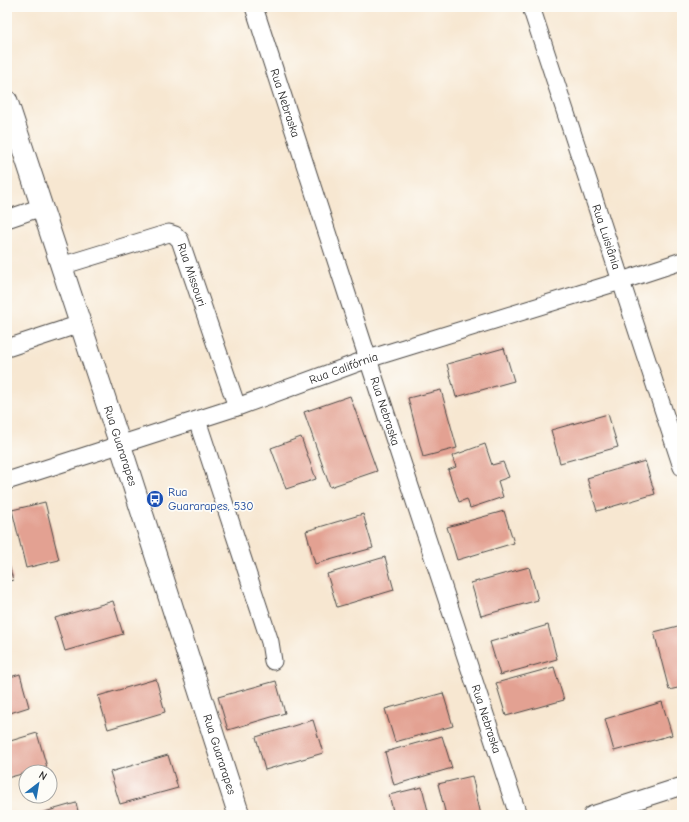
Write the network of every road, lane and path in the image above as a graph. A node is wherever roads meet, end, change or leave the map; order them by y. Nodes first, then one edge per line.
1 (254, 7) edge
2 (531, 7) edge
3 (7, 101) edge
4 (42, 207) junction
5 (7, 219) edge
6 (682, 261) edge
7 (61, 266) junction
8 (621, 281) junction
9 (80, 324) junction
10 (7, 348) edge
11 (368, 359) junction
12 (237, 407) junction
13 (197, 420) junction
14 (120, 444) junction
15 (682, 467) edge
16 (7, 481) edge
17 (273, 661) dead end
18 (682, 786) edge
19 (239, 815) edge
20 (518, 815) edge
21 (592, 815) edge

1 - 11 street, Rua Nebraska
2 - 8 street, Rua Luisiânia
3 - 4 street, Rua Guararapes
4 - 5 street
4 - 7 street, Rua Guararapes
6 - 8 street, Rua Califórnia
7 - 9 street, Rua Guararapes
7 - 12 street, Rua Missouri
8 - 11 street, Rua Califórnia
8 - 15 street, Rua Luisiânia
9 - 10 street
9 - 14 street, Rua Guararapes
11 - 12 street, Rua Califórnia
11 - 20 street, Rua Nebraska
12 - 13 street, Rua Califórnia
13 - 14 street, Rua Califórnia
13 - 17 street
14 - 16 street, Rua Califórnia
14 - 19 street, Rua Guararapes
18 - 21 street

